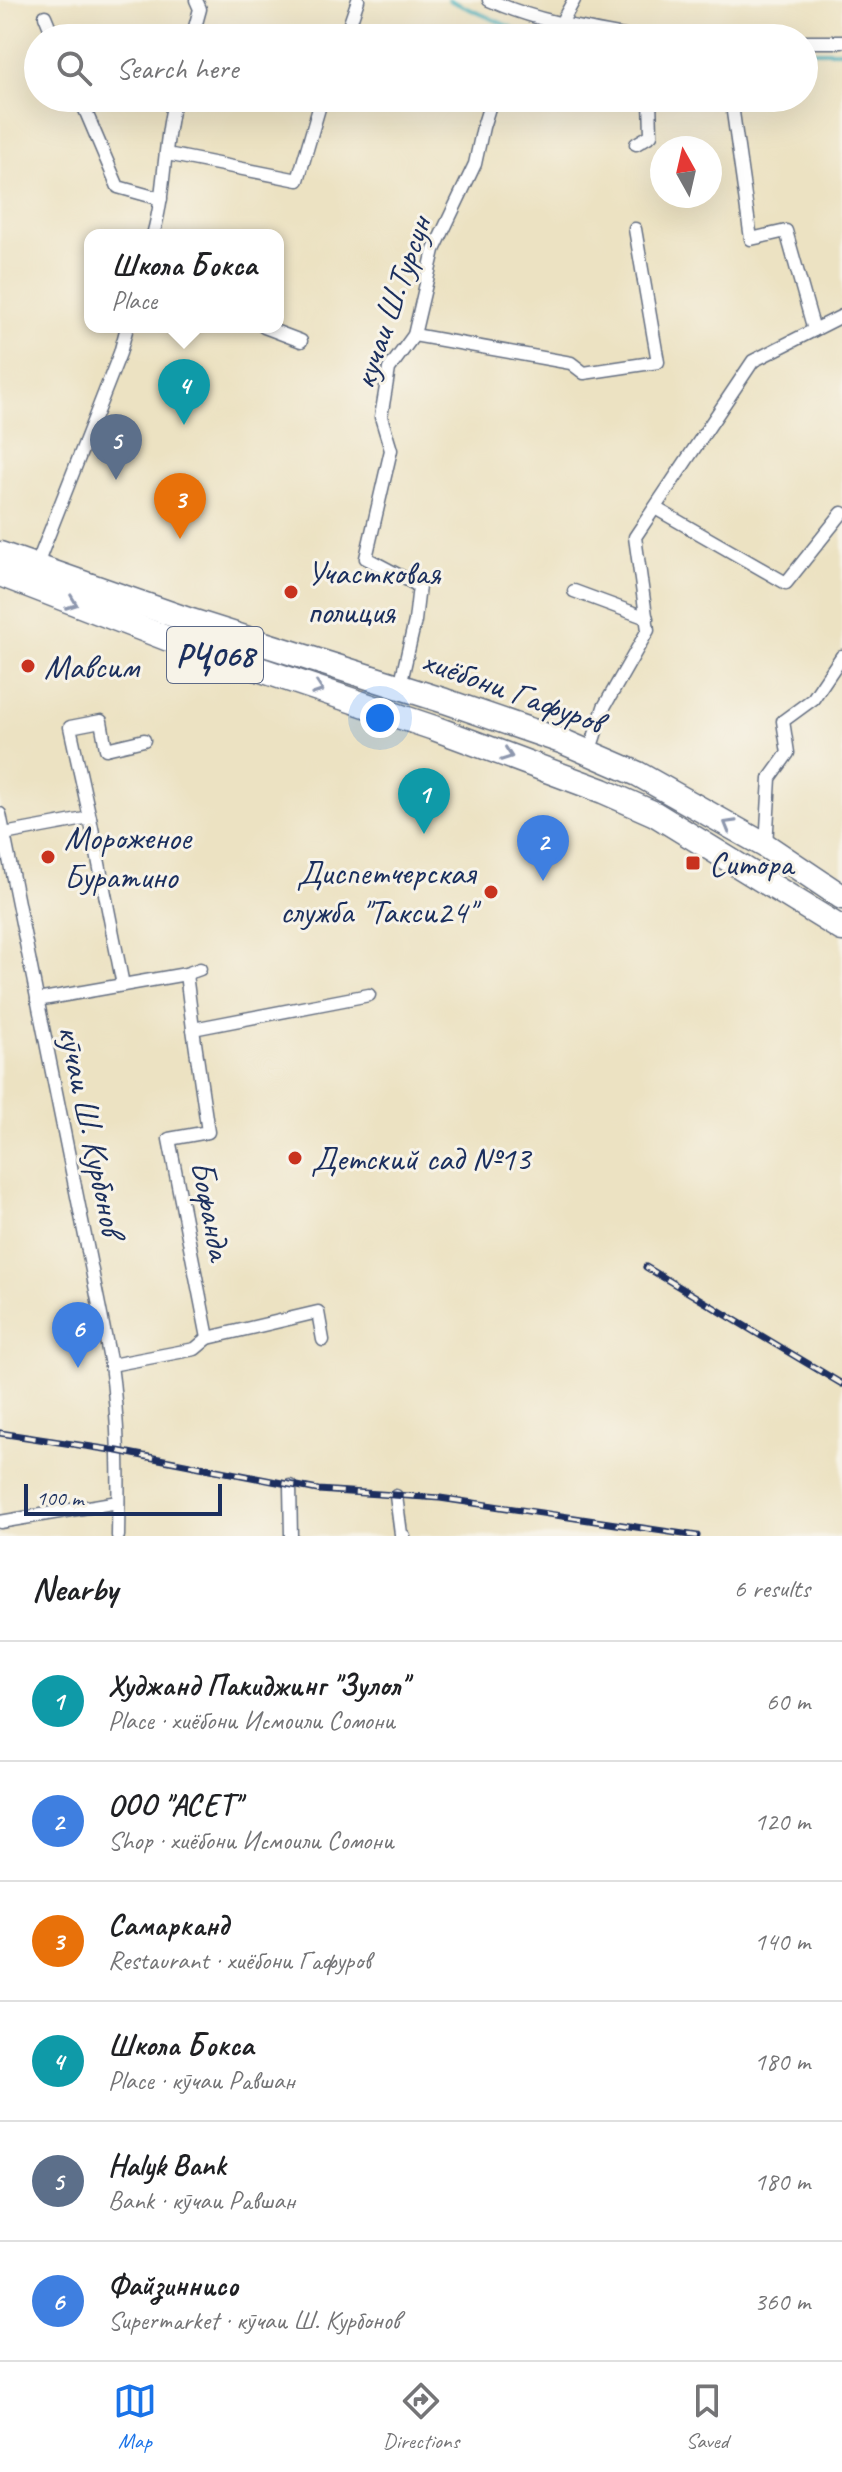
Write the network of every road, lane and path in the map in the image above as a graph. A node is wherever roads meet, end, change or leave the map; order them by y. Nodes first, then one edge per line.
1 (196, 0) edge
2 (358, 0) edge
3 (489, 0) edge
4 (574, 0) edge
5 (45, 16) dead end
6 (48, 24) edge
7 (196, 24) edge
8 (350, 24) edge
9 (539, 24) edge
10 (558, 24) edge
11 (818, 42) edge
12 (842, 42) edge
13 (86, 112) edge
14 (172, 112) edge
15 (318, 112) edge
16 (488, 112) edge
17 (650, 112) edge
18 (733, 112) edge
19 (636, 144) dead end
20 (167, 154) junction
21 (161, 199) junction
22 (154, 229) edge
23 (635, 229) dead end
24 (842, 316) edge
25 (814, 330) junction
26 (125, 333) edge
27 (280, 333) edge
28 (414, 335) junction
29 (301, 341) dead end
30 (655, 508) junction
31 (842, 513) edge
32 (0, 554) edge
33 (36, 567) junction
34 (0, 574) edge
35 (574, 591) dead end
36 (648, 624) junction
37 (842, 656) edge
38 (400, 686) junction
39 (445, 701) junction
40 (434, 728) junction
41 (144, 740) dead end
42 (589, 753) junction
43 (0, 814) edge
44 (90, 818) junction
45 (4, 834) junction
46 (766, 846) junction
47 (842, 897) edge
48 (842, 929) edge
49 (200, 969) dead end
50 (186, 974) junction
51 (123, 985) junction
52 (369, 995) dead end
53 (37, 1000) junction
54 (193, 1029) junction
55 (208, 1338) junction
56 (323, 1340) dead end
57 (111, 1365) junction
58 (290, 1486) dead end
59 (396, 1496) dead end
60 (118, 1502) junction
61 (0, 1522) edge
62 (118, 1536) edge
63 (291, 1536) edge
64 (404, 1536) edge

1 - 7 street
2 - 8 street
3 - 9 street
4 - 10 street
5 - 6 street
11 - 12 street
13 - 21 street
14 - 20 street
15 - 20 street
16 - 28 street, кучаи Ш.Турсун
17 - 19 street
18 - 25 street
20 - 21 street
21 - 22 street
23 - 28 street
24 - 25 street
25 - 30 street
26 - 33 street
27 - 29 street
28 - 38 street, кучаи Ш.Турсун
30 - 31 street
30 - 36 street
32 - 33 highway, хиёбони Гафуров / РҶ068
33 - 38 highway, хиёбони Гафуров / РҶ068
34 -> 40 highway, РҶ068
35 - 36 street
36 - 42 street
37 - 46 street
38 - 39 highway, хиёбони Гафуров / РҶ068
39 - 40 highway
39 - 42 highway, хиёбони Гафуров / РҶ068
40 -> 48 highway, РҶ068
41 - 44 street
46 -> 42 highway, хиёбони Гафуров / РҶ068
43 - 45 street, кӯчаи Ш. Курбонов
44 - 45 street
44 - 51 street
45 - 53 street, кӯчаи Ш. Курбонов
46 - 47 highway, хиёбони Гафуров / РҶ068
49 - 50 street
50 - 51 street
50 - 54 street, Бофанда
51 - 53 street
52 - 54 street
53 - 57 street, кӯчаи Ш. Курбонов
54 - 55 street, Бофанда
55 - 56 street
55 - 57 street
57 - 60 street, кӯчаи Ш. Курбонов
58 - 63 street
59 - 64 street
60 - 61 street
60 - 62 street, кӯчаи Ш. Курбонов

